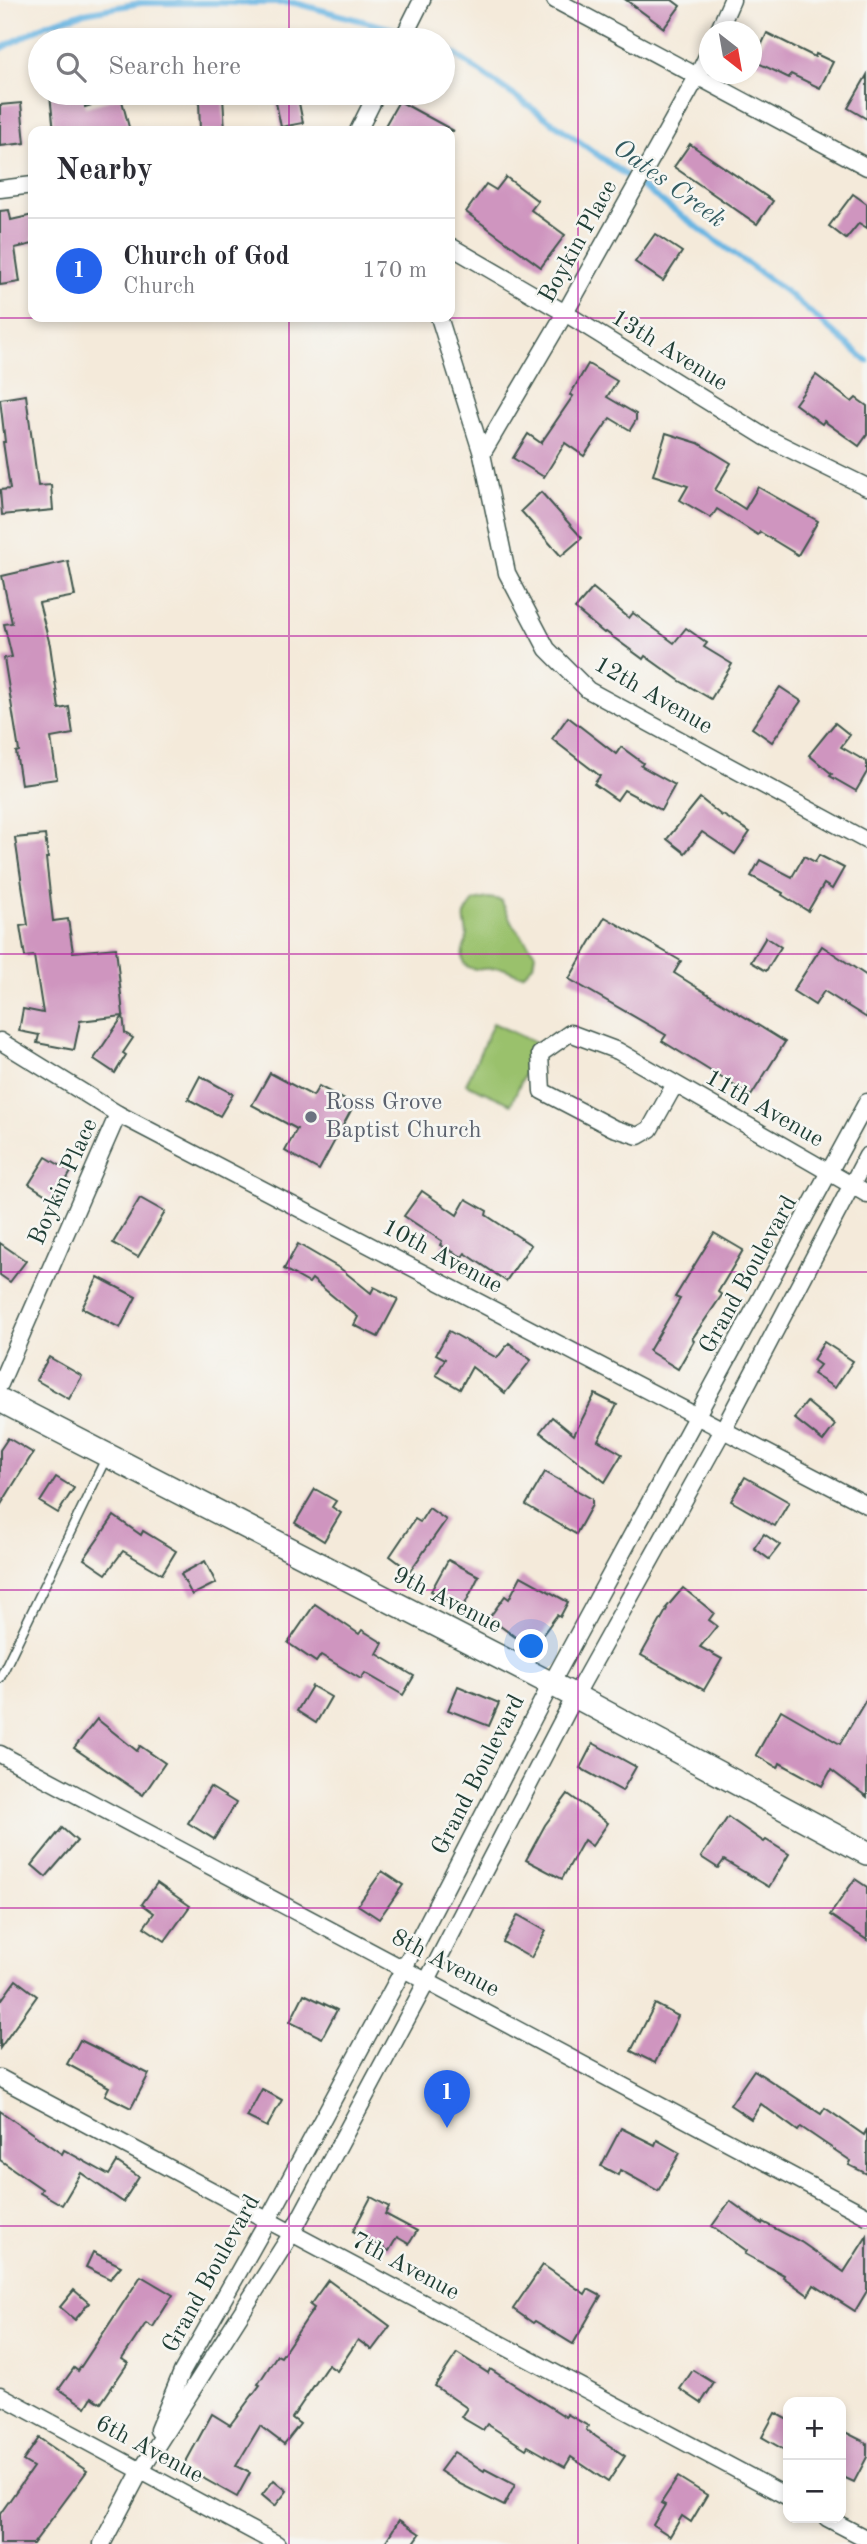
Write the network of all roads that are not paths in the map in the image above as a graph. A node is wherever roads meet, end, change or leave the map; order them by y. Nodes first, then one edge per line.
1 (422, 0) edge
2 (555, 0) edge
3 (732, 0) edge
4 (723, 21) edge
5 (408, 28) edge
6 (699, 73) edge
7 (697, 78) junction
8 (371, 105) edge
9 (360, 126) edge
10 (867, 167) edge
11 (28, 186) edge
12 (0, 189) edge
13 (455, 249) edge
14 (565, 313) junction
15 (441, 322) edge
16 (482, 454) junction
17 (867, 487) edge
18 (867, 841) edge
19 (0, 1041) edge
20 (675, 1084) junction
21 (867, 1102) edge
22 (118, 1114) junction
23 (867, 1156) edge
24 (830, 1174) junction
25 (851, 1186) junction
26 (867, 1195) edge
27 (0, 1384) edge
28 (0, 1400) edge
29 (697, 1416) junction
30 (723, 1430) junction
31 (107, 1455) junction
32 (867, 1505) edge
33 (0, 1678) edge
34 (551, 1684) junction
35 (575, 1696) junction
36 (0, 1754) edge
37 (867, 1853) edge
38 (404, 1968) junction
39 (427, 1980) junction
40 (0, 2078) edge
41 (867, 2216) edge
42 (268, 2220) junction
43 (292, 2233) junction
44 (0, 2395) edge
45 (140, 2472) junction
46 (783, 2494) edge
47 (837, 2523) edge
48 (867, 2539) edge
49 (102, 2544) edge
50 (277, 2544) edge

1 - 5 street
2 - 7 street
3 - 4 street
6 - 7 street, Boykin Place
7 - 10 street
7 - 14 street, Boykin Place
8 - 9 street
11 - 12 street
13 - 14 street, 13th Avenue
14 - 16 street, Boykin Place
14 - 17 street, 13th Avenue
15 - 16 street, 12th Avenue
16 - 18 street, 12th Avenue
19 - 22 street, 10th Avenue
20 - 20 street, 11th Avenue
20 - 24 street, 11th Avenue
21 - 24 street, Grand Boulevard
22 - 27 street, Boykin Place
22 - 29 street, 10th Avenue
23 - 25 street, Grand Boulevard
24 - 25 street, 11th Avenue
24 - 29 street, Grand Boulevard
25 - 26 street, 11th Avenue
25 - 30 street, Grand Boulevard
28 - 31 street, 9th Avenue
29 - 30 street, 10th Avenue
29 - 34 street, Grand Boulevard
30 - 32 street, 10th Avenue
30 - 35 street, Grand Boulevard
31 - 33 lane
31 - 34 street, 9th Avenue
34 - 35 street, 9th Avenue
34 - 38 street, Grand Boulevard
35 - 37 street, 9th Avenue
35 - 39 street, Grand Boulevard
36 - 38 street, 8th Avenue
38 - 39 street, 8th Avenue
38 - 42 street, Grand Boulevard
39 - 41 street, 8th Avenue
39 - 43 street, Grand Boulevard
40 - 42 street, 7th Avenue
42 - 43 street, 7th Avenue
42 - 45 street, Grand Boulevard
43 - 45 street, Grand Boulevard
43 - 46 street, 7th Avenue
44 - 45 street, 6th Avenue
45 - 49 street, Grand Boulevard
45 - 50 street, 6th Avenue
47 - 48 street

